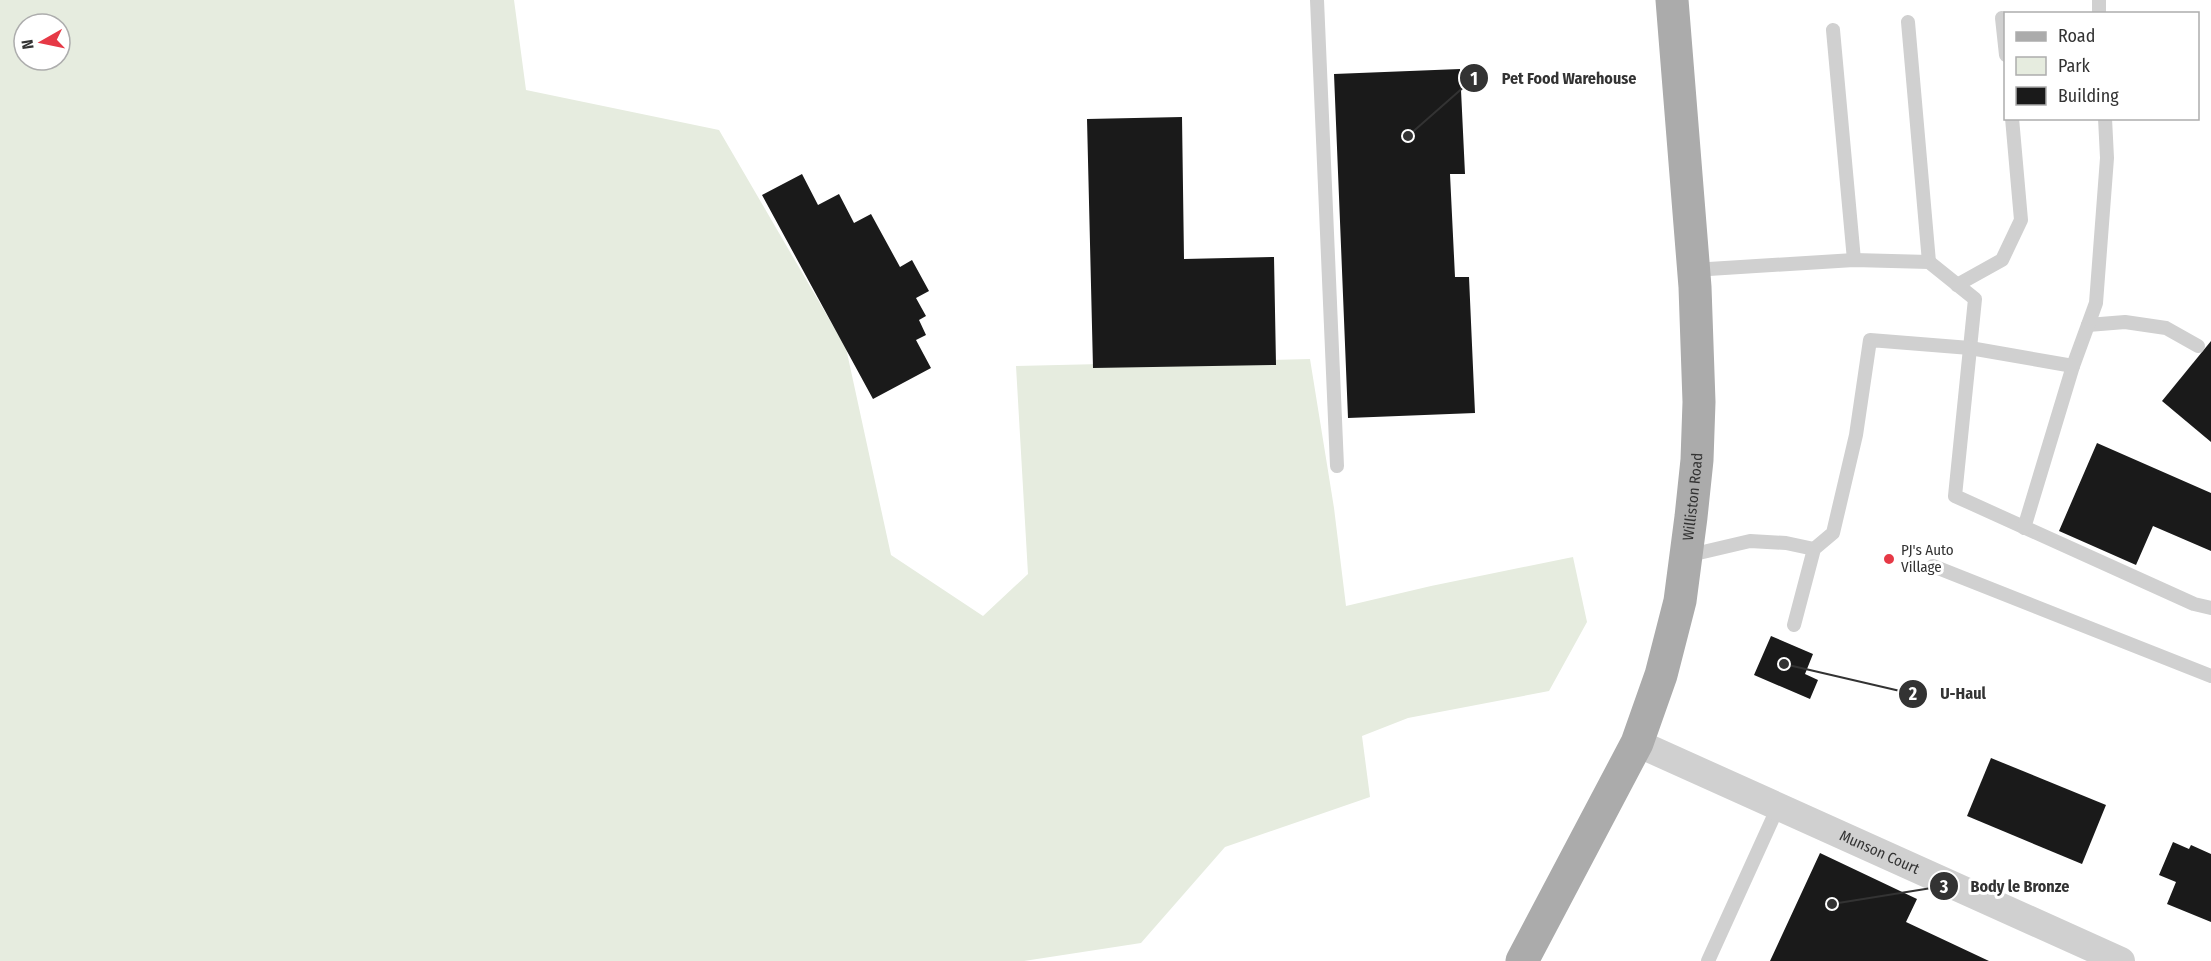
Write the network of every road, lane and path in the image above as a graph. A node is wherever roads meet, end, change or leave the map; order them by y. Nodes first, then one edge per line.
1 (1317, 0) edge
2 (1672, 0) edge
3 (2002, 18) dead end
4 (1908, 22) dead end
5 (1833, 30) dead end
6 (2004, 36) edge
7 (2012, 120) edge
8 (2105, 120) edge
9 (1854, 260) junction
10 (1929, 262) junction
11 (1693, 270) junction
12 (1957, 285) junction
13 (2088, 325) junction
14 (2198, 346) dead end
15 (1970, 348) junction
16 (2073, 366) junction
17 (1337, 466) dead end
18 (2024, 528) junction
19 (1814, 549) junction
20 (1686, 556) junction
21 (1933, 566) dead end
22 (2211, 608) edge
23 (1794, 625) dead end
24 (2211, 676) edge
25 (1637, 743) junction
26 (1778, 807) junction
27 (1522, 961) edge
28 (1708, 961) edge
29 (2121, 961) edge

1 - 17 lane
2 - 11 main road, Williston Road
3 - 6 lane
4 - 10 lane
5 - 9 lane
7 - 12 lane
8 - 13 lane
9 - 10 lane
9 - 11 lane
10 - 12 lane
11 - 20 main road, Williston Road
12 - 15 lane
13 - 14 lane
13 - 16 lane
15 - 16 lane
15 - 18 lane
15 - 19 lane
16 - 18 lane
18 - 22 lane
19 - 20 lane
19 - 23 lane
20 - 25 main road, Williston Road
21 - 24 lane
25 - 26 street, Munson Court
25 - 27 main road, Williston Road
26 - 28 lane
26 - 29 street, Munson Court

